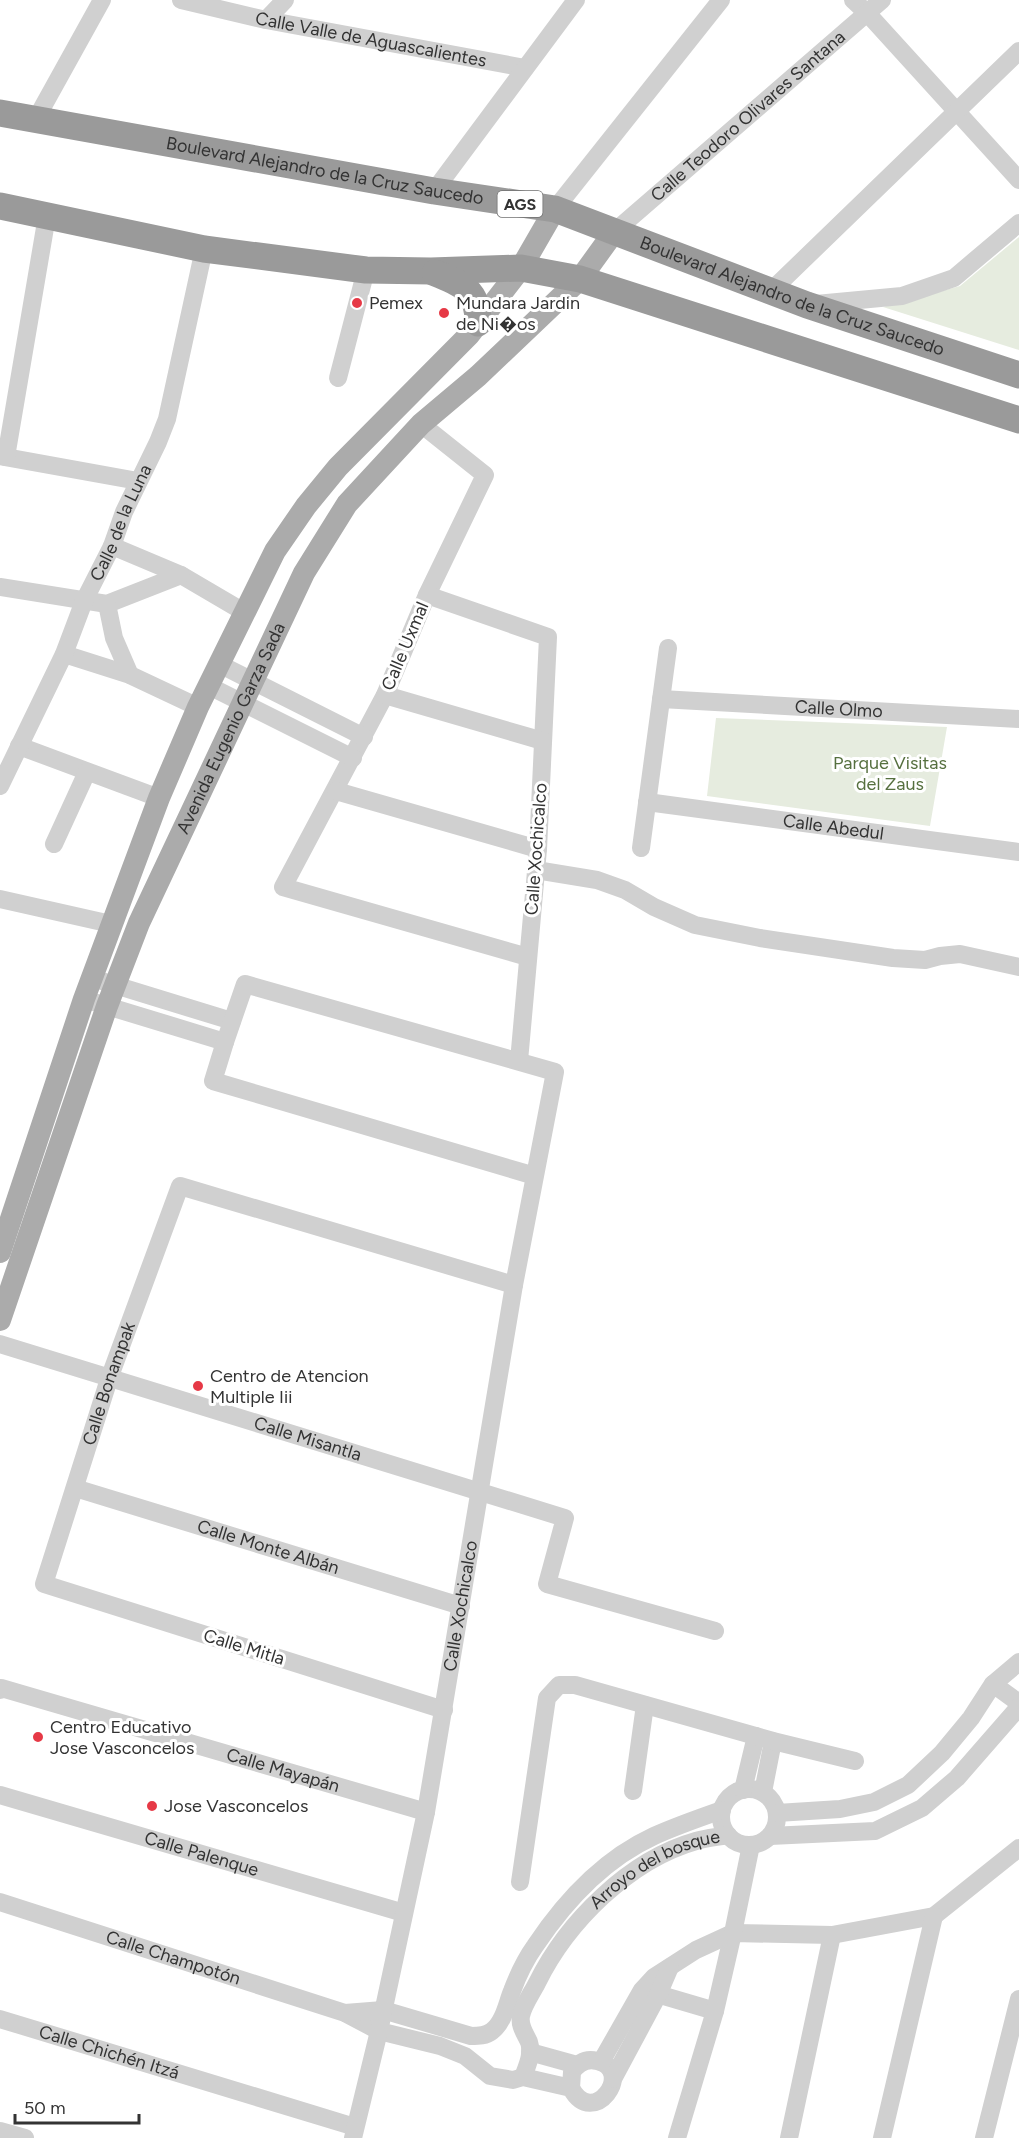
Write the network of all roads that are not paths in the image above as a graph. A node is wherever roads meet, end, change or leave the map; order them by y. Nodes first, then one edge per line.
1 (102, 0) edge
2 (182, 0) edge
3 (285, 0) edge
4 (722, 0) edge
5 (853, 0) edge
6 (882, 0) edge
7 (568, 2) edge
8 (868, 14) junction
9 (266, 20) junction
10 (1019, 51) edge
11 (525, 68) junction
12 (956, 112) junction
13 (0, 113) edge
14 (36, 119) junction
15 (1019, 180) edge
16 (435, 191) junction
17 (0, 206) edge
18 (555, 209) junction
19 (47, 216) junction
20 (1019, 224) edge
21 (614, 232) junction
22 (204, 249) junction
23 (521, 268) junction
24 (366, 270) junction
25 (431, 271) junction
26 (580, 279) junction
27 (771, 291) junction
28 (807, 304) junction
29 (478, 323) junction
30 (1019, 375) edge
31 (338, 378) dead end
32 (1019, 420) edge
33 (421, 424) junction
34 (3, 456) edge
35 (138, 482) junction
36 (112, 546) junction
37 (181, 575) junction
38 (0, 587) edge
39 (427, 595) junction
40 (84, 601) junction
41 (107, 604) junction
42 (244, 612) junction
43 (668, 648) dead end
44 (64, 654) junction
45 (219, 664) junction
46 (130, 675) junction
47 (252, 682) junction
48 (209, 686) junction
49 (385, 695) junction
50 (661, 699) junction
51 (243, 703) junction
52 (198, 707) junction
53 (1019, 719) edge
54 (364, 737) junction
55 (543, 741) junction
56 (19, 746) junction
57 (353, 758) junction
58 (87, 772) junction
59 (0, 786) edge
60 (336, 791) junction
61 (159, 798) junction
62 (647, 802) junction
63 (54, 843) dead end
64 (641, 848) dead end
65 (538, 849) junction
66 (1019, 852) edge
67 (536, 870) junction
68 (0, 899) edge
69 (111, 924) junction
70 (528, 957) junction
71 (1019, 967) edge
72 (92, 978) junction
73 (111, 996) junction
74 (84, 999) junction
75 (232, 1021) junction
76 (225, 1042) junction
77 (519, 1061) junction
78 (535, 1176) junction
79 (0, 1252) edge
80 (514, 1285) junction
81 (0, 1320) edge
82 (0, 1344) edge
83 (109, 1379) junction
84 (75, 1488) junction
85 (480, 1491) junction
86 (44, 1584) joint
87 (461, 1606) junction
88 (715, 1631) dead end
89 (1019, 1662) edge
90 (993, 1684) junction
91 (0, 1689) edge
92 (645, 1705) junction
93 (1019, 1705) edge
94 (444, 1710) junction
95 (764, 1739) junction
96 (855, 1761) dead end
97 (743, 1790) junction
98 (633, 1791) dead end
99 (763, 1792) junction
100 (0, 1795) edge
101 (722, 1810) junction
102 (426, 1812) junction
103 (777, 1813) junction
104 (728, 1835) junction
105 (770, 1836) junction
106 (751, 1845) junction
107 (1018, 1851) edge
108 (520, 1882) dead end
109 (0, 1902) edge
110 (404, 1913) junction
111 (934, 1916) junction
112 (734, 1933) junction
113 (832, 1935) junction
114 (650, 1993) junction
115 (1019, 1999) edge
116 (383, 2010) junction
117 (715, 2011) junction
118 (345, 2013) junction
119 (0, 2019) edge
120 (379, 2031) junction
121 (489, 2033) junction
122 (530, 2048) junction
123 (601, 2062) junction
124 (477, 2066) junction
125 (577, 2066) junction
126 (523, 2077) junction
127 (613, 2079) junction
128 (572, 2088) junction
129 (0, 2130) edge
130 (354, 2133) edge
131 (25, 2138) edge
132 (676, 2138) edge
133 (789, 2138) edge
134 (882, 2138) edge
135 (984, 2138) edge

1 - 14 street
2 - 9 street, Calle Valle de Aguascalientes
3 - 9 street
4 - 18 street
5 - 8 street
6 - 8 street, Calle Teodoro Olivares Santana
7 - 11 street
8 - 12 street
8 - 21 street, Calle Teodoro Olivares Santana
9 - 11 street, Calle Valle de Aguascalientes
10 - 12 street
11 - 16 street
12 - 15 street
12 - 27 street
13 - 14 highway, Boulevard Alejandro de la Cruz Saucedo / AGS
14 - 16 highway, Boulevard Alejandro de la Cruz Saucedo / AGS
16 - 18 highway, Boulevard Alejandro de la Cruz Saucedo / AGS
17 - 19 highway
18 - 21 highway, Boulevard Alejandro de la Cruz Saucedo / AGS
18 - 23 main road, Avenida Eugenio Garza Sada
19 - 22 highway
19 - 34 street
20 - 28 street
21 - 26 main road, Avenida Eugenio Garza Sada
21 - 27 highway, Boulevard Alejandro de la Cruz Saucedo / AGS
22 - 24 highway
22 - 35 street, Calle de la Luna
23 - 25 highway
23 - 26 highway
23 - 29 main road, Avenida Eugenio Garza Sada
24 - 25 highway
24 - 31 street
25 - 29 highway
26 - 32 highway
26 - 33 main road, Avenida Eugenio Garza Sada
27 - 28 highway, Boulevard Alejandro de la Cruz Saucedo / AGS
28 - 30 highway, Boulevard Alejandro de la Cruz Saucedo / AGS
29 - 42 main road, Avenida Eugenio Garza Sada
33 - 39 street, Calle Uxmal
33 - 47 main road, Avenida Eugenio Garza Sada
34 - 35 street
35 - 36 street, Calle de la Luna
36 - 37 street
36 - 40 street, Calle de la Luna
37 - 41 street
37 - 42 street
38 - 40 street
39 - 49 street, Calle Uxmal
39 - 55 street, Calle Xochicalco
40 - 41 street
40 - 44 street, Calle de la Luna
41 - 46 street
42 - 45 main road, Avenida Eugenio Garza Sada
43 - 50 street
44 - 46 street
44 - 56 street, Calle de la Luna
45 - 47 street
45 - 48 main road, Avenida Eugenio Garza Sada
46 - 52 street
47 - 51 main road, Avenida Eugenio Garza Sada
47 - 54 street
48 - 51 street
48 - 52 main road, Avenida Eugenio Garza Sada
49 - 54 street, Calle Uxmal
49 - 55 street
50 - 53 street, Calle Olmo
50 - 62 street
51 - 57 street
51 - 73 main road, Avenida Eugenio Garza Sada
52 - 61 main road, Avenida Eugenio Garza Sada
54 - 57 street, Calle Uxmal
55 - 65 street, Calle Xochicalco
56 - 58 street
56 - 59 street, Calle de la Luna
57 - 60 street, Calle Uxmal
58 - 61 street
58 - 63 street
60 - 65 street
60 - 70 street, Calle Uxmal
61 - 69 main road, Avenida Eugenio Garza Sada
62 - 64 street
62 - 66 street, Calle Abedul
65 - 67 street, Calle Xochicalco
67 - 70 street, Calle Xochicalco
67 - 71 street
68 - 69 street
69 - 72 main road, Avenida Eugenio Garza Sada
70 - 77 street, Calle Xochicalco
72 - 73 street
72 - 74 main road, Avenida Eugenio Garza Sada
73 - 74 street
73 - 75 street
73 - 76 street
73 - 81 main road, Avenida Eugenio Garza Sada
74 - 79 main road, Avenida Eugenio Garza Sada
75 - 76 street
75 - 77 street
76 - 78 street
77 - 78 street, Calle Xochicalco
78 - 80 street, Calle Xochicalco
80 - 83 street, Calle Bonampak
80 - 85 street, Calle Xochicalco
82 - 83 street, Calle Misantla
83 - 84 street, Calle Bonampak
83 - 85 street, Calle Misantla
84 - 86 street, Calle Bonampak
84 - 87 street, Calle Monte Albán
85 - 87 street, Calle Xochicalco
85 - 88 street, Calle Misantla
86 - 94 street, Calle Mitla
87 - 94 street, Calle Xochicalco
89 - 90 street
90 - 93 street
90 - 103 street
91 - 102 street, Calle Mayapán
92 - 95 street
92 - 98 street
92 - 108 street
93 - 105 street
94 - 102 street, Calle Xochicalco
95 - 96 street
95 - 97 street
95 - 99 street
97 - 99 street
97 - 101 street, Arroyo del bosque
99 - 103 street
100 - 110 street, Calle Palenque
101 - 104 street
101 - 121 street, Arroyo del bosque
102 - 110 street, Calle Xochicalco
103 - 105 street
104 - 106 street, Arroyo del bosque
104 - 122 street, Arroyo del bosque
105 - 106 street, Arroyo del bosque
106 - 112 street
107 - 111 street
109 - 118 street, Calle Champotón
110 - 116 street, Calle Xochicalco
111 - 113 street
111 - 134 street
112 - 113 street
112 - 114 street
112 - 117 street
113 - 133 street
114 - 117 street
114 - 123 street
114 - 127 street
115 - 135 street
116 - 118 street
116 - 120 street, Calle Xochicalco
116 - 121 street
117 - 132 street
118 - 120 street
119 - 130 street, Calle Chichén Itzá
120 - 124 street
120 - 130 street, Calle Xochicalco
121 - 122 street
121 - 124 street
122 - 125 street
122 - 126 street
123 - 125 street
123 - 127 street
124 - 126 street
125 - 128 street
126 - 128 street
127 - 128 street
129 - 131 street

